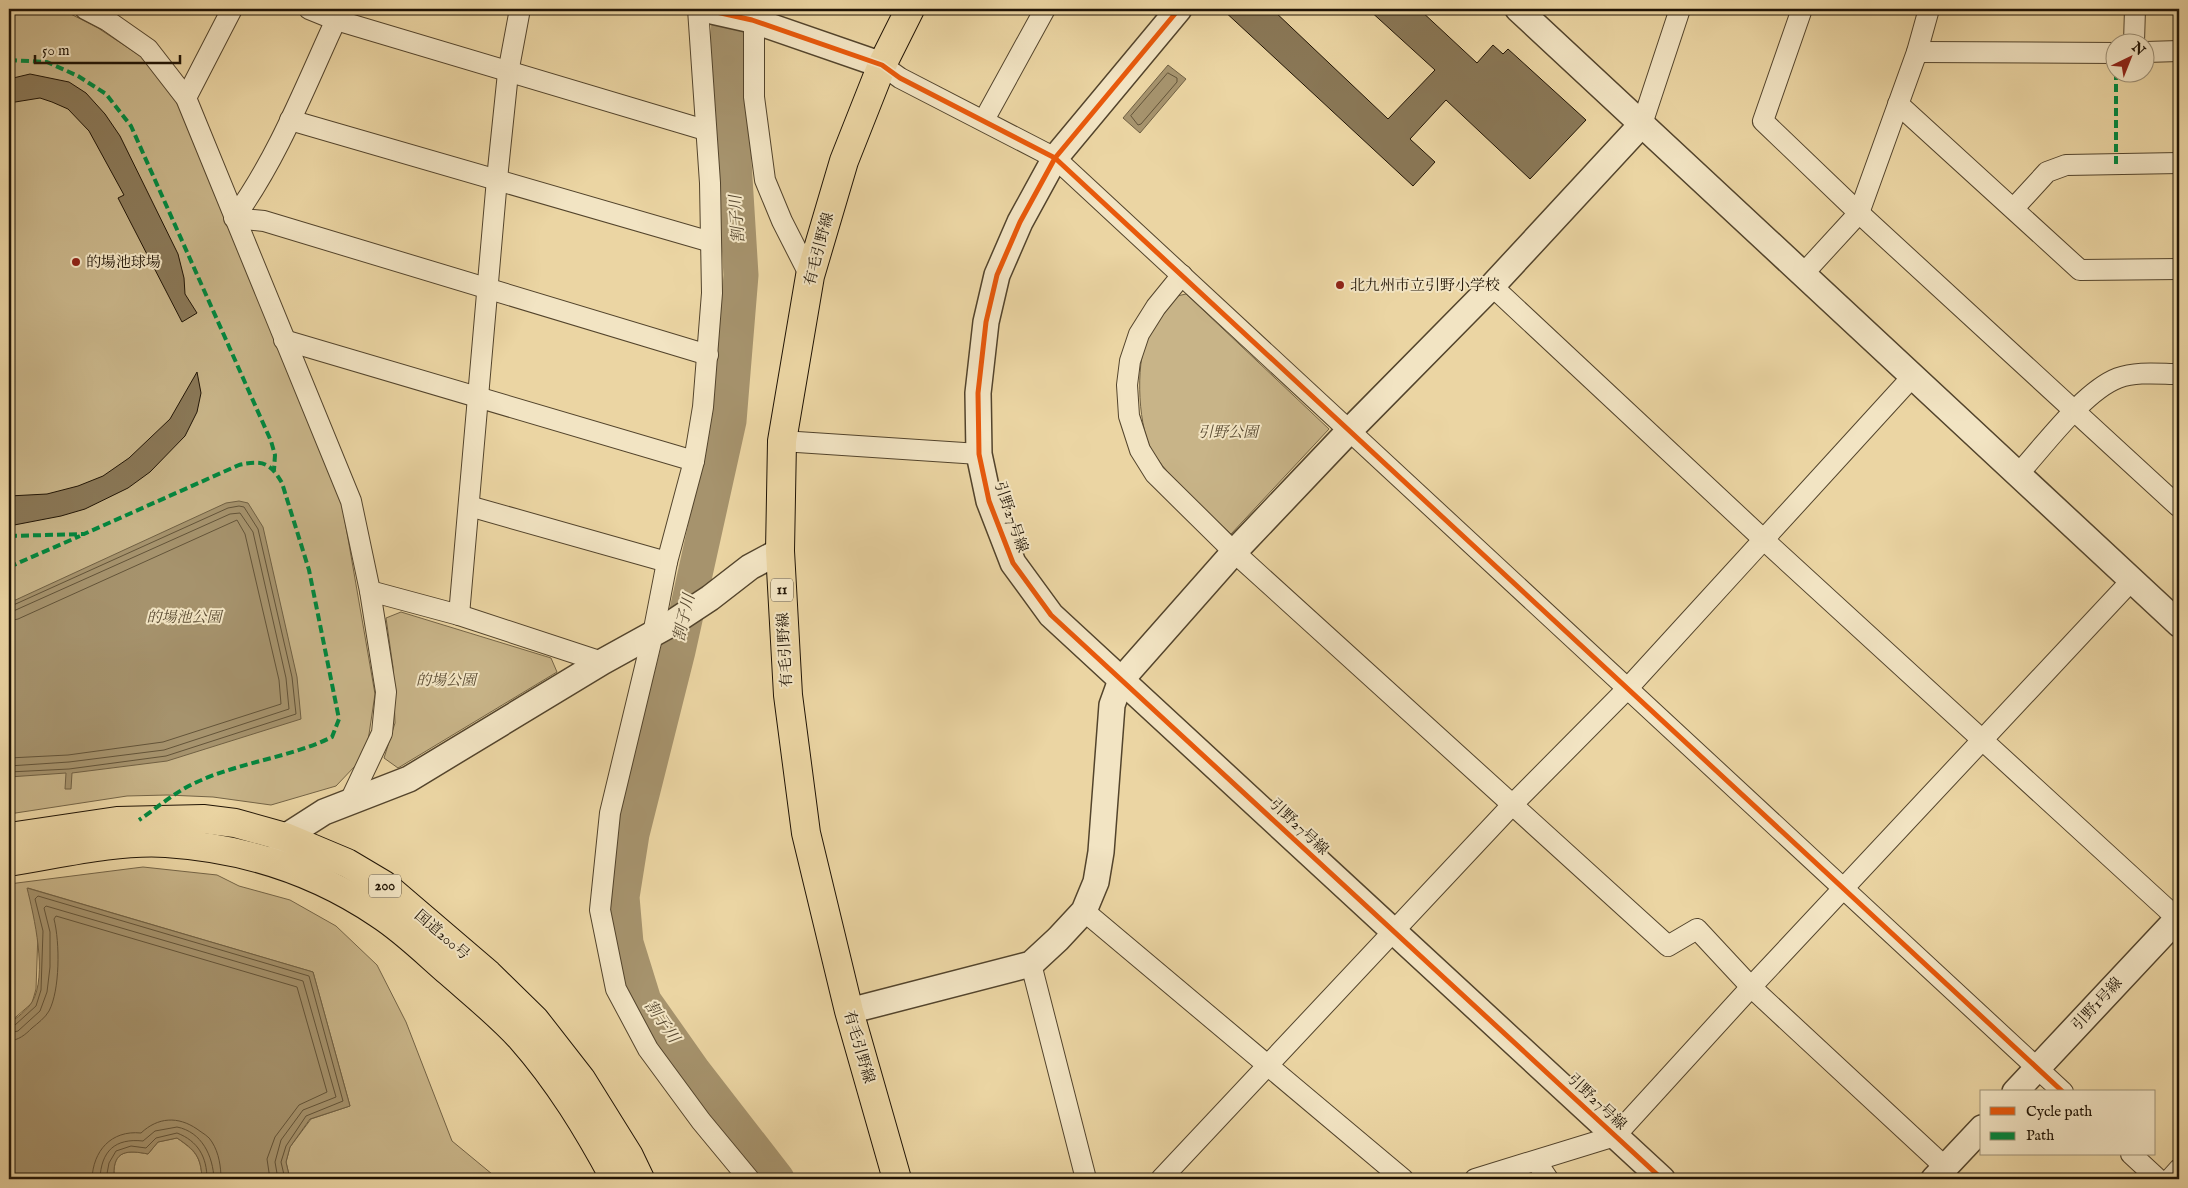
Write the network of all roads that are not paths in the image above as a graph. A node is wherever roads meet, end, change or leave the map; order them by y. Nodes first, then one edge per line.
1 (85, 9) edge
2 (232, 9) edge
3 (309, 9) edge
4 (520, 9) edge
5 (910, 9) edge
6 (1045, 9) edge
7 (1179, 9) edge
8 (1518, 9) edge
9 (1680, 9) edge
10 (1802, 9) edge
11 (1929, 9) edge
12 (2135, 9) edge
13 (704, 10) edge
14 (338, 14) edge
15 (753, 15) edge
16 (2134, 32) edge
17 (2179, 51) edge
18 (1917, 52) junction
19 (2156, 52) edge
20 (2106, 53) edge
21 (882, 65) junction
22 (508, 73) junction
23 (186, 98) junction
24 (1898, 104) junction
25 (290, 120) junction
26 (984, 120) junction
27 (1642, 124) junction
28 (706, 130) junction
29 (1055, 158) junction
30 (2179, 164) edge
31 (497, 179) junction
32 (2014, 208) junction
33 (1859, 213) junction
34 (234, 218) junction
35 (711, 242) junction
36 (2179, 269) edge
37 (1803, 274) junction
38 (1182, 275) junction
39 (810, 276) junction
40 (1492, 286) junction
41 (487, 288) junction
42 (284, 340) junction
43 (708, 355) junction
44 (2179, 374) edge
45 (1913, 376) junction
46 (478, 396) junction
47 (2076, 410) junction
48 (1349, 431) junction
49 (782, 442) junction
50 (979, 454) junction
51 (694, 461) junction
52 (2019, 473) junction
53 (469, 506) junction
54 (2179, 507) edge
55 (1764, 540) junction
56 (780, 551) junction
57 (1234, 552) junction
58 (667, 562) junction
59 (2132, 580) junction
60 (370, 590) junction
61 (459, 615) junction
62 (2179, 624) edge
63 (661, 630) junction
64 (602, 662) junction
65 (1121, 680) junction
66 (1627, 689) junction
67 (1982, 740) junction
68 (349, 803) junction
69 (1513, 804) junction
70 (9, 837) edge
71 (281, 850) junction
72 (9, 862) edge
73 (1844, 889) junction
74 (1084, 911) junction
75 (2179, 918) edge
76 (1394, 931) junction
77 (1031, 964) junction
78 (1751, 987) junction
79 (849, 1011) junction
80 (1269, 1066) junction
81 (2038, 1068) junction
82 (2017, 1090) edge
83 (2061, 1090) edge
84 (1980, 1130) edge
85 (1615, 1136) junction
86 (2133, 1156) edge
87 (1536, 1161) junction
88 (2179, 1169) edge
89 (605, 1172) edge
90 (1939, 1173) edge
91 (640, 1179) edge
92 (749, 1179) edge
93 (897, 1179) edge
94 (1086, 1179) edge
95 (1161, 1179) edge
96 (1404, 1179) edge
97 (1475, 1179) edge
98 (1548, 1179) edge
99 (1662, 1179) edge
100 (2158, 1179) edge
101 (2170, 1179) edge

1 - 23 street
2 - 23 street
3 - 14 street
4 - 22 street
5 - 21 main road, 有毛引野線 / 11
6 - 26 street
7 - 29 street, 引野27号線
8 - 27 street
9 - 27 street
10 - 33 street
11 - 18 street
12 - 16 street
13 - 15 street
13 - 28 street
14 - 22 street
14 - 25 street
15 - 21 street
15 - 39 street
17 - 19 street
18 - 20 street
18 - 24 street
21 - 26 street
21 - 39 main road, 有毛引野線 / 11
22 - 28 street
22 - 31 street
23 - 34 street
24 - 32 street
24 - 33 street
25 - 31 street
25 - 34 street
26 - 29 street
27 - 37 street
27 - 40 street
28 - 35 street
29 - 38 street
29 - 50 street, 引野27号線
30 - 32 street
31 - 35 street
31 - 41 street
32 - 36 street
33 - 37 street
33 - 47 street
34 - 41 street
34 - 42 street
35 - 43 street
37 - 45 street
38 - 48 street
38 - 57 street
39 - 49 main road, 有毛引野線 / 11
40 - 48 street
40 - 55 street
41 - 43 street
41 - 46 street
42 - 46 street
42 - 60 street
43 - 51 street
44 - 47 street
45 - 52 street
45 - 55 street
46 - 51 street
46 - 53 street
47 - 52 street
47 - 54 street
48 - 57 street
48 - 66 street
49 - 50 street
49 - 56 main road, 有毛引野線 / 11
50 - 65 street, 引野27号線
51 - 58 street
52 - 59 street
53 - 58 street
53 - 61 street
55 - 66 street
55 - 67 street
56 - 63 street
56 - 79 main road, 有毛引野線 / 11
57 - 65 street
57 - 69 street
58 - 63 street
59 - 62 street
59 - 67 street
60 - 61 street
60 - 68 street
61 - 64 street
63 - 64 street
63 - 92 street
64 - 68 street
65 - 74 street
65 - 76 street, 引野27号線
66 - 69 street
66 - 73 street
67 - 73 street
67 - 75 street
68 - 71 street
69 - 76 street
69 - 78 street
70 - 71 main road, 国道200号 / 200
71 - 72 main road, 国道200号 / 200
71 - 89 main road, 国道200号 / 200
71 - 91 main road, 国道200号 / 200
73 - 78 street
73 - 81 street
74 - 77 street
74 - 80 street
75 - 81 street, 引野1号線
76 - 80 street
76 - 85 street, 引野27号線
77 - 79 street
77 - 94 street
78 - 85 street
78 - 90 street
79 - 93 main road, 有毛引野線 / 11
80 - 95 street
80 - 96 street
81 - 82 street, 引野1号線
81 - 83 street
84 - 90 street
85 - 87 street
85 - 99 street, 引野27号線
86 - 100 street
87 - 97 street
87 - 98 street
88 - 101 street

